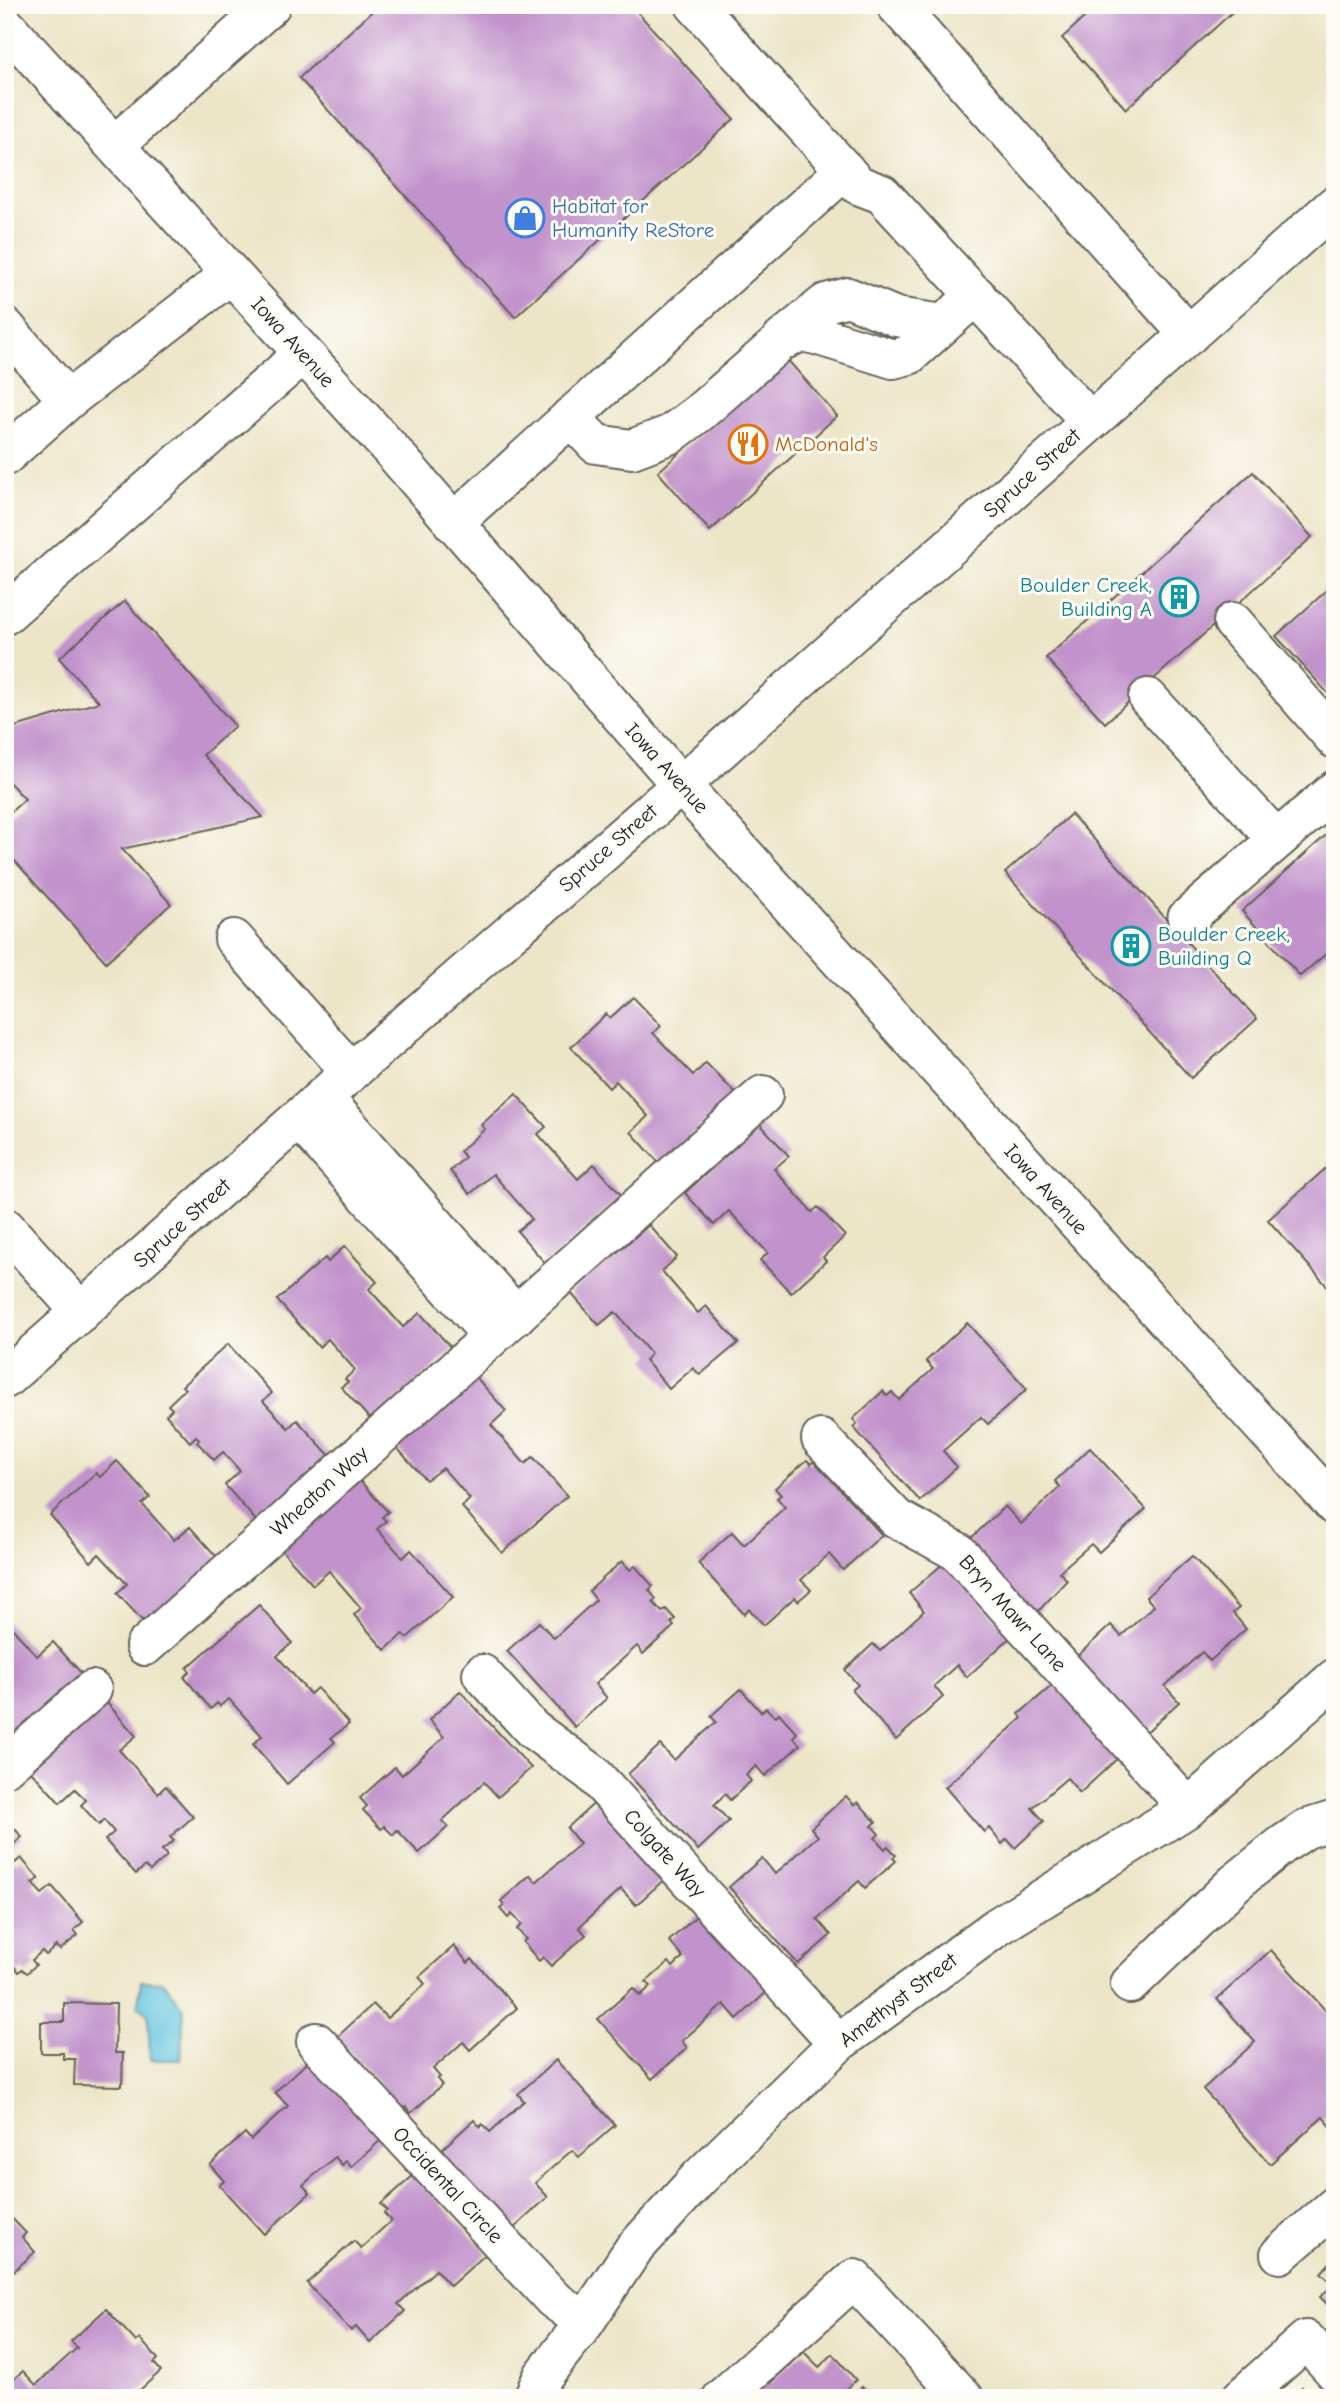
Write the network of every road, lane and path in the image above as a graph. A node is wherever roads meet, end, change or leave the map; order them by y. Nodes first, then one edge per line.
1 (271, 5) edge
2 (695, 5) edge
3 (896, 5) edge
4 (5, 25) edge
5 (115, 145) junction
6 (845, 170) junction
7 (1335, 205) edge
8 (231, 274) junction
9 (976, 295) junction
10 (5, 327) edge
11 (1189, 335) junction
12 (303, 354) junction
13 (68, 400) junction
14 (570, 417) junction
15 (1090, 421) junction
16 (5, 456) edge
17 (453, 523) junction
18 (5, 615) edge
19 (1233, 622) dead end
20 (1148, 698) dead end
21 (1335, 739) edge
22 (681, 785) junction
23 (1335, 790) edge
24 (1277, 840) junction
25 (1187, 918) dead end
26 (233, 939) dead end
27 (351, 1072) junction
28 (763, 1095) dead end
29 (311, 1108) junction
30 (5, 1227) edge
31 (81, 1312) junction
32 (504, 1326) junction
33 (5, 1379) edge
34 (821, 1438) dead end
35 (1335, 1506) edge
36 (145, 1646) dead end
37 (482, 1674) dead end
38 (1335, 1678) edge
39 (92, 1690) dead end
40 (5, 1767) edge
41 (1188, 1808) junction
42 (1335, 1820) edge
43 (1130, 1984) dead end
44 (316, 2042) dead end
45 (838, 2043) junction
46 (1335, 2206) edge
47 (1280, 2254) dead end
48 (585, 2322) junction
49 (1335, 2372) edge
50 (533, 2398) edge
51 (722, 2398) edge
52 (964, 2398) edge
53 (1241, 2398) edge

1 - 5 main road
2 - 6 main road
3 - 11 main road
4 - 5 main road, Iowa Avenue
5 - 8 main road, Iowa Avenue
6 - 9 main road
6 - 14 main road
7 - 11 main road, Spruce Street
8 - 12 main road, Iowa Avenue
8 - 13 main road
9 - 14 main road
9 - 15 main road
10 - 13 main road
11 - 15 main road, Spruce Street
12 - 17 main road, Iowa Avenue
12 - 18 main road
13 - 16 main road
14 - 17 main road
15 - 22 main road, Spruce Street
17 - 22 main road, Iowa Avenue
19 - 21 main road
20 - 24 main road
22 - 27 main road, Spruce Street
22 - 35 main road, Iowa Avenue
23 - 24 main road
24 - 25 main road
26 - 27 main road
27 - 29 main road, Spruce Street
28 - 32 main road, Wheaton Way
29 - 31 main road, Spruce Street
29 - 32 main road
30 - 31 main road
31 - 33 main road, Spruce Street
32 - 36 main road, Wheaton Way
34 - 41 main road, Bryn Mawr Lane
37 - 45 main road, Colgate Way
38 - 41 main road, Amethyst Street
39 - 40 main road
41 - 45 main road, Amethyst Street
42 - 43 main road
44 - 48 main road, Occidental Circle
45 - 48 main road, Amethyst Street
46 - 47 main road
48 - 50 main road, Amethyst Street
49 - 53 main road
51 - 52 main road

